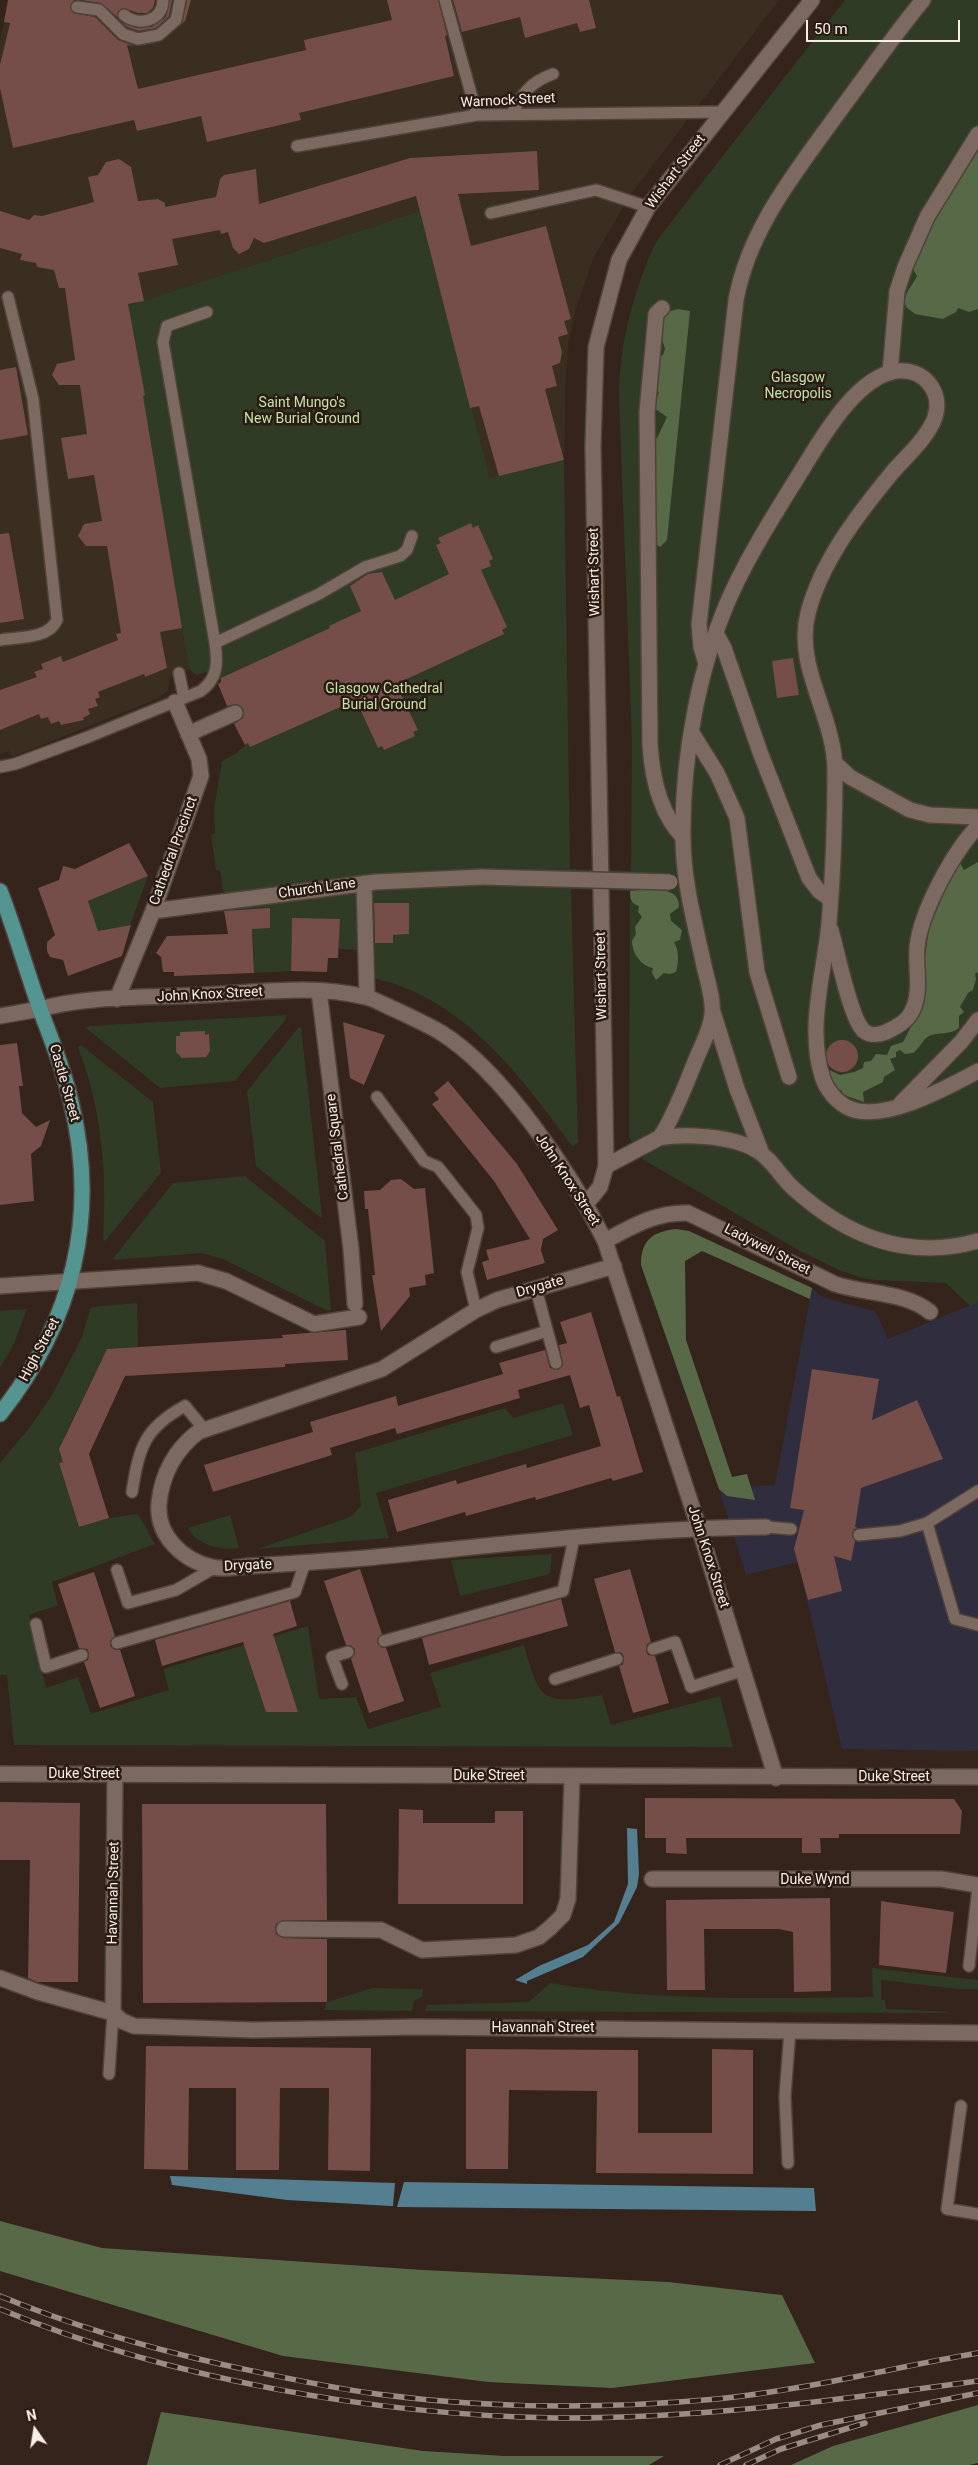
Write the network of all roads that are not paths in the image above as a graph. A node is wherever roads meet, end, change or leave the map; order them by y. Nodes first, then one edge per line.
1 (163, 0) edge
2 (180, 0) edge
3 (445, 0) edge
4 (812, 0) edge
5 (923, 0) edge
6 (77, 6) dead end
7 (124, 15) dead end
8 (553, 74) dead end
9 (722, 112) junction
10 (512, 114) junction
11 (477, 115) junction
12 (978, 134) edge
13 (297, 146) dead end
14 (648, 207) junction
15 (492, 213) dead end
16 (8, 297) dead end
17 (662, 308) dead end
18 (207, 312) dead end
19 (890, 373) junction
20 (412, 536) dead end
21 (716, 633) junction
22 (0, 640) edge
23 (215, 643) junction
24 (706, 664) junction
25 (179, 673) dead end
26 (179, 700) junction
27 (234, 713) dead end
28 (692, 733) junction
29 (188, 734) junction
30 (835, 763) junction
31 (0, 767) edge
32 (978, 817) edge
33 (978, 826) edge
34 (683, 837) junction
35 (686, 881) junction
36 (364, 883) junction
37 (0, 891) edge
38 (830, 899) junction
39 (152, 911) junction
40 (829, 922) junction
41 (320, 991) junction
42 (367, 997) junction
43 (117, 1000) junction
44 (40, 1009) junction
45 (713, 1011) junction
46 (0, 1016) edge
47 (978, 1020) edge
48 (978, 1071) edge
49 (789, 1077) dead end
50 (377, 1097) dead end
51 (896, 1108) junction
52 (659, 1138) junction
53 (762, 1154) junction
54 (606, 1166) junction
55 (586, 1204) junction
56 (605, 1241) junction
57 (978, 1241) edge
58 (614, 1266) junction
59 (71, 1282) junction
60 (0, 1286) edge
61 (536, 1288) junction
62 (476, 1310) junction
63 (930, 1312) dead end
64 (547, 1331) junction
65 (496, 1347) dead end
66 (556, 1363) dead end
67 (0, 1414) edge
68 (204, 1429) junction
69 (978, 1491) edge
70 (132, 1492) dead end
71 (927, 1523) junction
72 (766, 1527) joint
73 (699, 1528) junction
74 (791, 1529) dead end
75 (858, 1535) dead end
76 (574, 1538) junction
77 (305, 1563) junction
78 (214, 1568) junction
79 (117, 1570) dead end
80 (36, 1624) dead end
81 (978, 1625) edge
82 (384, 1641) dead end
83 (117, 1643) dead end
84 (653, 1649) dead end
85 (348, 1652) dead end
86 (82, 1655) dead end
87 (617, 1659) dead end
88 (744, 1670) junction
89 (555, 1679) dead end
90 (342, 1684) dead end
91 (0, 1774) edge
92 (115, 1774) junction
93 (572, 1777) junction
94 (978, 1777) edge
95 (776, 1778) junction
96 (652, 1879) dead end
97 (978, 1886) edge
98 (284, 1929) dead end
99 (969, 1966) dead end
100 (0, 1978) edge
101 (113, 2012) junction
102 (790, 2030) junction
103 (978, 2033) edge
104 (109, 2074) dead end
105 (961, 2106) dead end
106 (788, 2163) dead end
107 (978, 2214) edge

1 - 7 lane
2 - 6 lane
3 - 11 lane
4 - 9 street, Wishart Street
5 - 24 street
8 - 10 lane
9 - 10 lane, Warnock Street
9 - 14 street, Wishart Street
10 - 11 lane, Warnock Street
11 - 13 lane, Warnock Street
12 - 19 street
14 - 15 lane
14 - 54 street, Wishart Street
16 - 22 lane
17 - 34 street
18 - 23 lane
19 - 21 street
19 - 30 street
20 - 23 lane
21 - 24 street
21 - 38 street
23 - 26 lane
24 - 28 street
25 - 26 lane
26 - 29 street, Cathedral Precinct
26 - 31 lane
27 - 29 street
28 - 34 street
28 - 49 street
29 - 39 street, Cathedral Precinct
30 - 32 street
30 - 38 street
33 - 40 street
34 - 35 street
35 - 36 street, Church Lane, bridge
35 - 45 street
36 - 39 street, Church Lane
36 - 42 street
37 - 44 main road, Castle Street
38 - 40 street
39 - 43 street, Cathedral Precinct
40 - 51 street
41 - 42 street, John Knox Street
41 - 43 street, John Knox Street
41 - 59 street, Cathedral Square
42 - 55 street, John Knox Street
43 - 44 street, John Knox Street
44 - 46 street, John Knox Street
44 - 59 main road, Castle Street
45 - 52 street
45 - 53 street
47 - 51 street
48 - 51 street
50 - 62 lane
52 - 53 street
52 - 54 street
53 - 57 street
54 - 55 street, Wishart Street
55 - 56 street, John Knox Street
56 - 58 street, John Knox Street
56 - 63 street, Ladywell Street
58 - 61 street, Drygate
58 - 73 street, John Knox Street
59 - 60 street, Cathedral Square
59 - 67 main road, High Street
61 - 62 street, Drygate
61 - 64 lane
62 - 68 street, Drygate
64 - 65 lane
64 - 66 lane
68 - 70 lane
68 - 78 street, Drygate
69 - 71 lane
71 - 75 lane
71 - 81 lane
72 - 73 street, Drygate
72 - 74 lane
73 - 76 street, Drygate
73 - 88 street, John Knox Street
76 - 77 street, Drygate
76 - 82 lane
77 - 78 street, Drygate
77 - 83 lane
78 - 79 lane
80 - 86 lane
84 - 88 lane
85 - 90 lane
87 - 89 lane
88 - 95 street, John Knox Street
91 - 92 street, Duke Street
92 - 93 street, Duke Street
92 - 101 street, Havannah Street
93 - 95 street, Duke Street
93 - 98 street
94 - 95 street, Duke Street
96 - 97 street, Duke Wynd
97 - 99 lane
100 - 101 street, Havannah Street
101 - 102 street, Havannah Street
101 - 104 lane
102 - 103 street, Havannah Street
102 - 106 lane
105 - 107 lane

